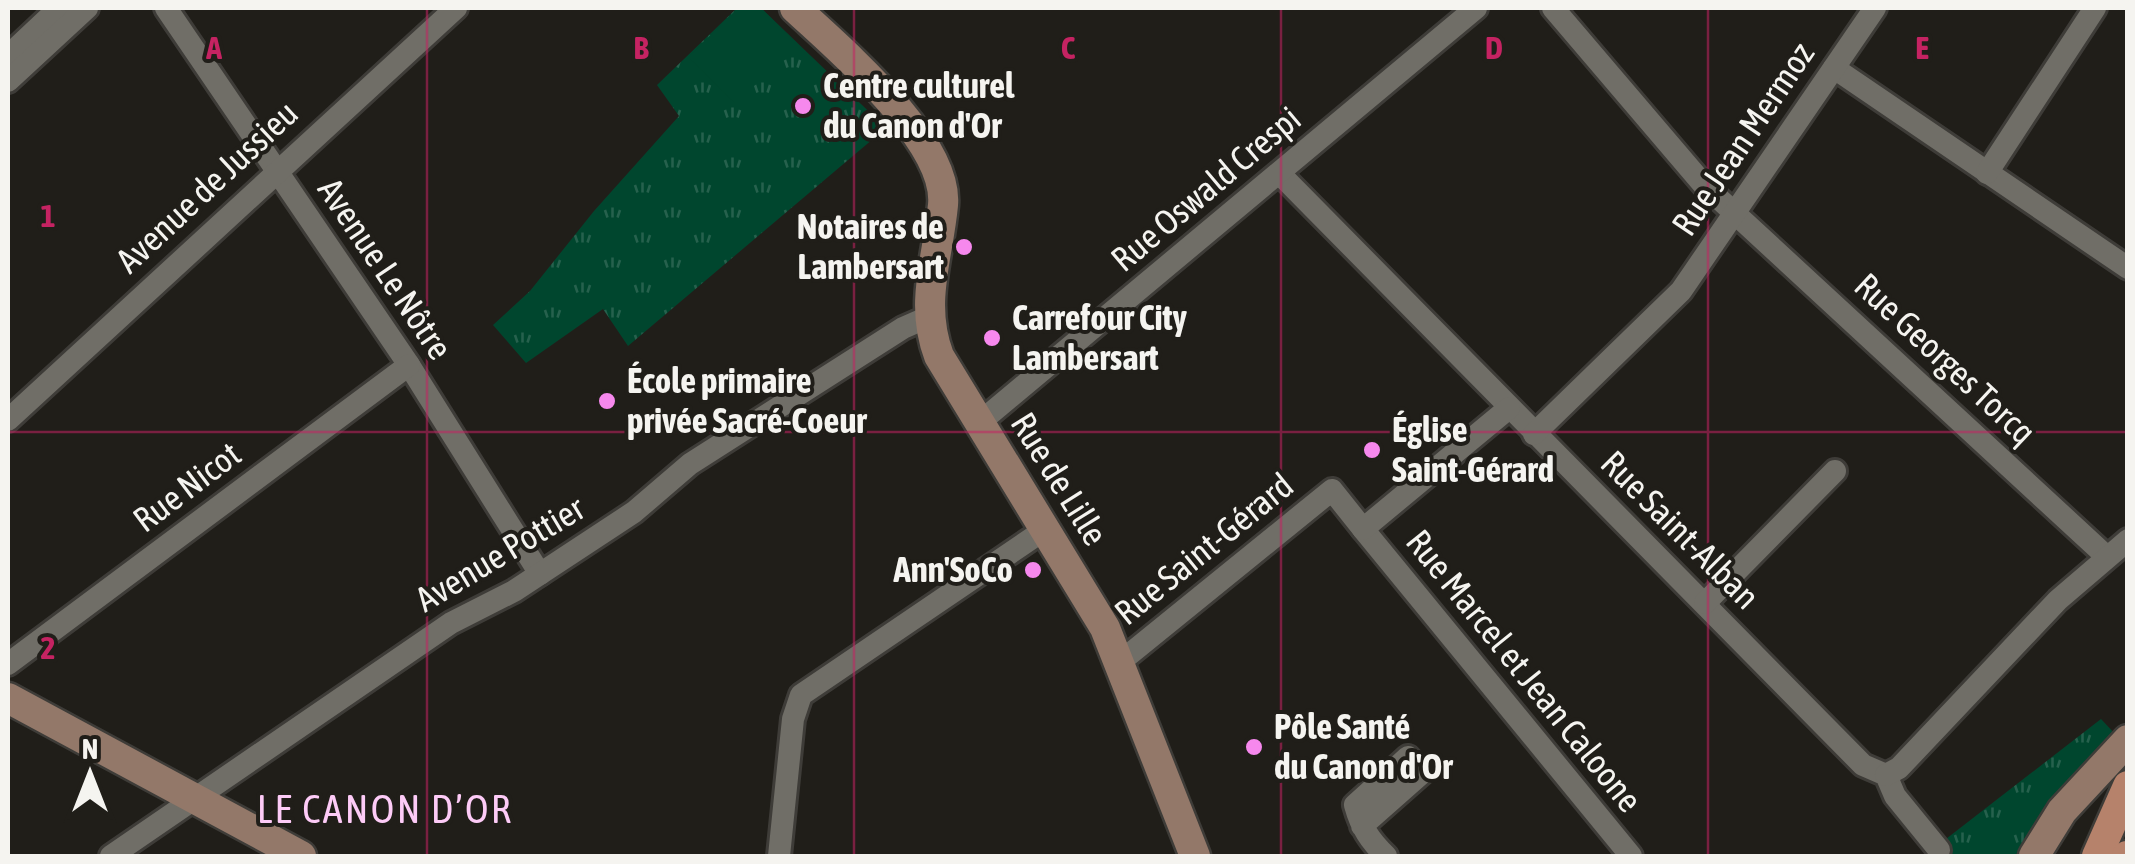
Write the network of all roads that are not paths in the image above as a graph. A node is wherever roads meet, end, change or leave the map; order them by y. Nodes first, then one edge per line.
1 (59, 8) edge
2 (87, 8) edge
3 (166, 8) edge
4 (456, 8) edge
5 (795, 8) edge
6 (1476, 8) edge
7 (1553, 8) edge
8 (1876, 8) edge
9 (2096, 8) edge
10 (8, 56) edge
11 (1834, 68) junction
12 (8, 82) edge
13 (276, 171) junction
14 (1987, 172) junction
15 (1280, 174) junction
16 (1735, 215) junction
17 (2128, 268) edge
18 (928, 317) junction
19 (409, 366) junction
20 (1510, 408) junction
21 (8, 420) edge
22 (979, 423) junction
23 (1534, 434) junction
24 (1835, 471) dead end
25 (1332, 490) joint
26 (1047, 528) junction
27 (1363, 529) junction
28 (2128, 540) edge
29 (2106, 556) junction
30 (540, 574) junction
31 (1705, 603) junction
32 (1120, 662) junction
33 (8, 664) edge
34 (8, 698) edge
35 (2128, 740) edge
36 (1886, 774) junction
37 (2127, 787) edge
38 (193, 798) junction
39 (1362, 826) dead end
40 (1940, 850) dead end
41 (111, 856) edge
42 (301, 856) edge
43 (779, 856) edge
44 (1195, 856) edge
45 (1386, 856) edge
46 (1631, 856) edge
47 (2034, 856) edge
48 (2097, 856) edge

1 - 10 street
2 - 12 street
3 - 13 street, Avenue Le Nôtre
4 - 13 street, Avenue de Jussieu
5 - 18 street, Rue de Lille
6 - 15 street, Rue Oswald Crespi
7 - 16 street, Rue Georges Torcq
8 - 11 street, Rue Jean Mermoz
9 - 14 street
11 - 14 street
11 - 16 street, Rue Jean Mermoz
13 - 19 street, Avenue Le Nôtre
13 - 21 street, Avenue de Jussieu
14 - 17 street
15 - 20 street, Rue Saint-Alban
15 - 22 street, Rue Oswald Crespi
16 - 23 street, Rue Jean Mermoz
16 - 29 street, Rue Georges Torcq
18 - 22 street, Rue de Lille
18 - 30 street, Avenue Pottier
19 - 30 street, Avenue Le Nôtre
19 - 33 street, Rue Nicot
20 - 23 street, Rue Saint-Alban
20 - 27 street
22 - 26 street, Rue de Lille
23 - 31 street, Rue Saint-Alban
24 - 31 street
25 - 27 street, Rue Marcel et Jean Caloone
25 - 32 street, Rue Saint-Gérard
26 - 32 street, Rue de Lille
26 - 43 street
27 - 46 street, Rue Marcel et Jean Caloone
28 - 29 street
29 - 36 street
30 - 38 street, Avenue Pottier
31 - 36 street, Rue Saint-Alban
32 - 44 street, Rue de Lille
34 - 38 street
35 - 47 street
36 - 40 street, Rue Saint-Alban
37 - 48 main road
38 - 41 street, Avenue Pottier
38 - 42 street
39 - 45 street

